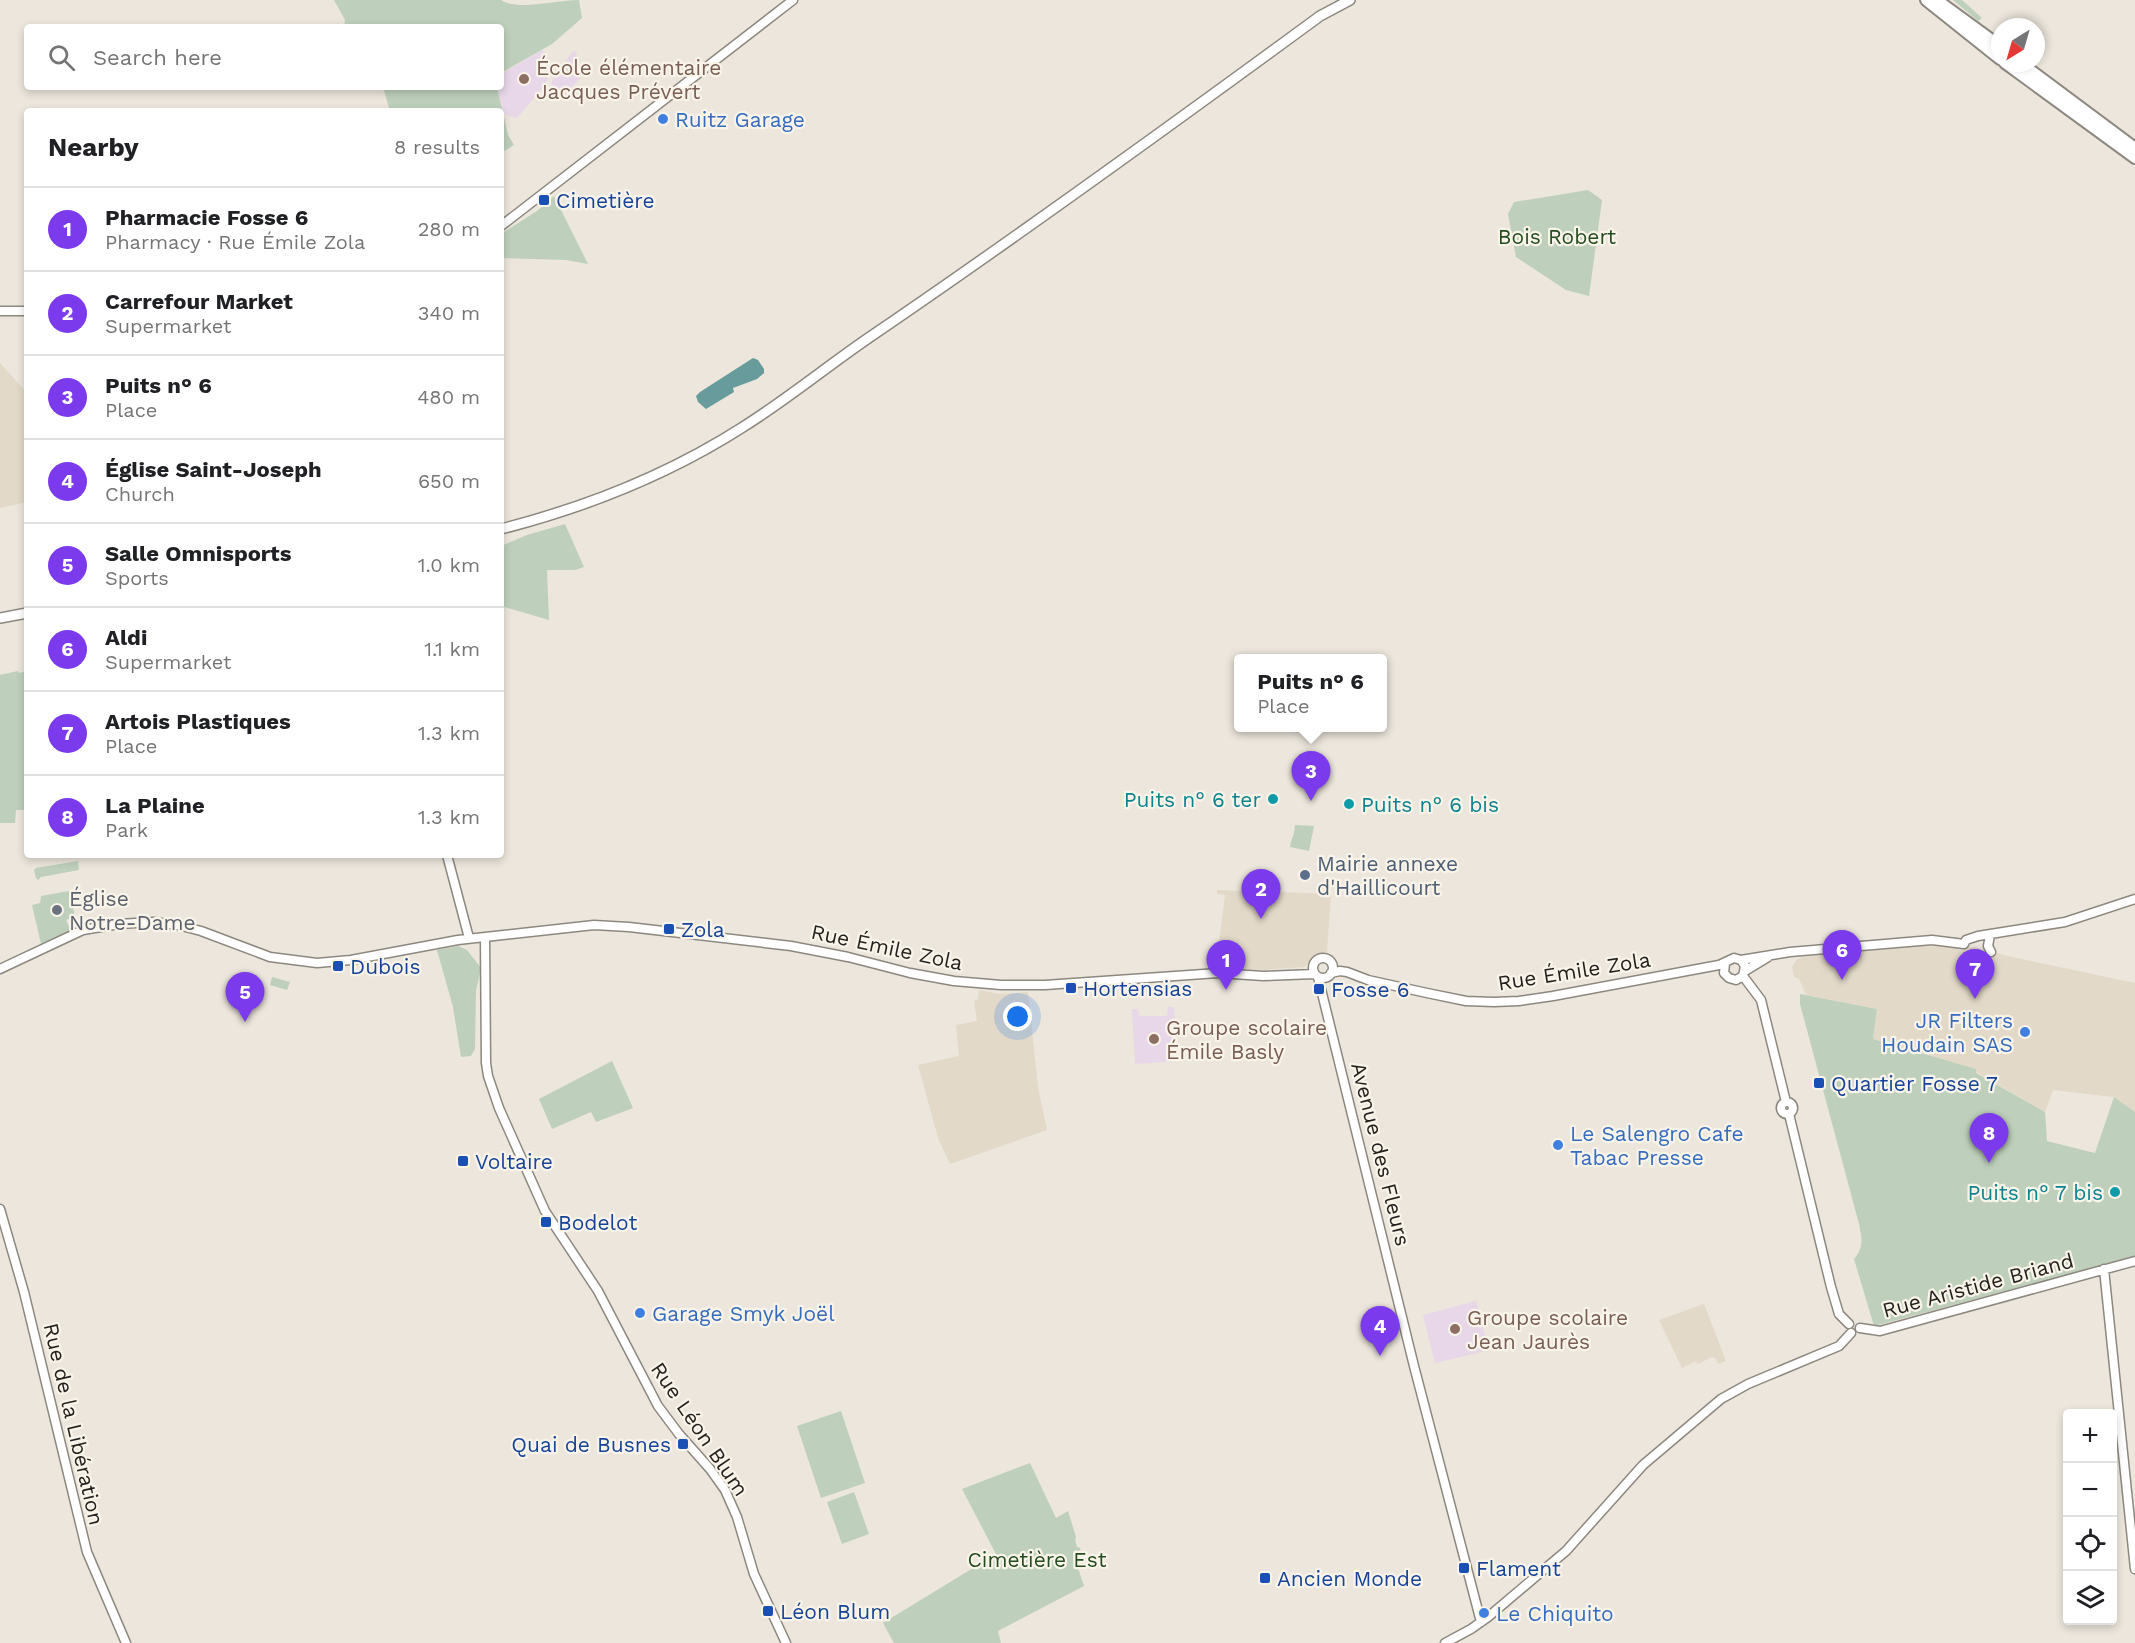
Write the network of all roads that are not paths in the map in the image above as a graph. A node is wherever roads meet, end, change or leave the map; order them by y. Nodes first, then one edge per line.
1 (793, 0) edge
2 (1350, 0) edge
3 (1924, 0) edge
4 (1937, 0) edge
5 (1945, 0) edge
6 (1976, 28) junction
7 (1991, 39) edge
8 (1991, 52) edge
9 (2017, 72) edge
10 (2034, 72) edge
11 (2135, 148) edge
12 (2135, 158) edge
13 (504, 224) edge
14 (0, 311) edge
15 (24, 311) edge
16 (504, 528) edge
17 (24, 614) edge
18 (0, 618) edge
19 (448, 858) edge
20 (2135, 899) edge
21 (1990, 935) junction
22 (485, 937) junction
23 (469, 938) junction
24 (1991, 952) dead end
25 (1772, 955) junction
26 (1741, 960) junction
27 (1724, 968) junction
28 (0, 969) edge
29 (1322, 974) junction
30 (1744, 974) junction
31 (0, 1209) edge
32 (2135, 1261) edge
33 (2104, 1269) junction
34 (1850, 1329) junction
35 (2135, 1569) edge
36 (1481, 1622) junction
37 (126, 1643) edge
38 (786, 1643) edge
39 (1445, 1643) edge

1 - 13 street
2 - 16 main road
3 - 8 highway
4 - 6 highway
5 - 6 highway
6 - 7 highway
9 - 12 highway
10 - 11 highway
14 - 15 street
17 - 18 main road
19 - 23 street
20 - 21 street
21 - 24 street
21 - 25 street
22 - 23 street, Rue Émile Zola
22 - 29 street, Rue Émile Zola
22 - 38 street, Rue Léon Blum
23 - 28 street, Rue Émile Zola
25 - 26 street
25 - 30 street
26 - 27 street
26 - 30 street
27 - 29 street, Rue Émile Zola
27 - 30 street
29 - 36 street, Avenue des Fleurs
30 - 34 street
31 - 37 street, Rue de la Libération
32 - 33 street, Rue Aristide Briand
33 - 34 street, Rue Aristide Briand
33 - 35 street
34 - 36 street
36 - 39 street

